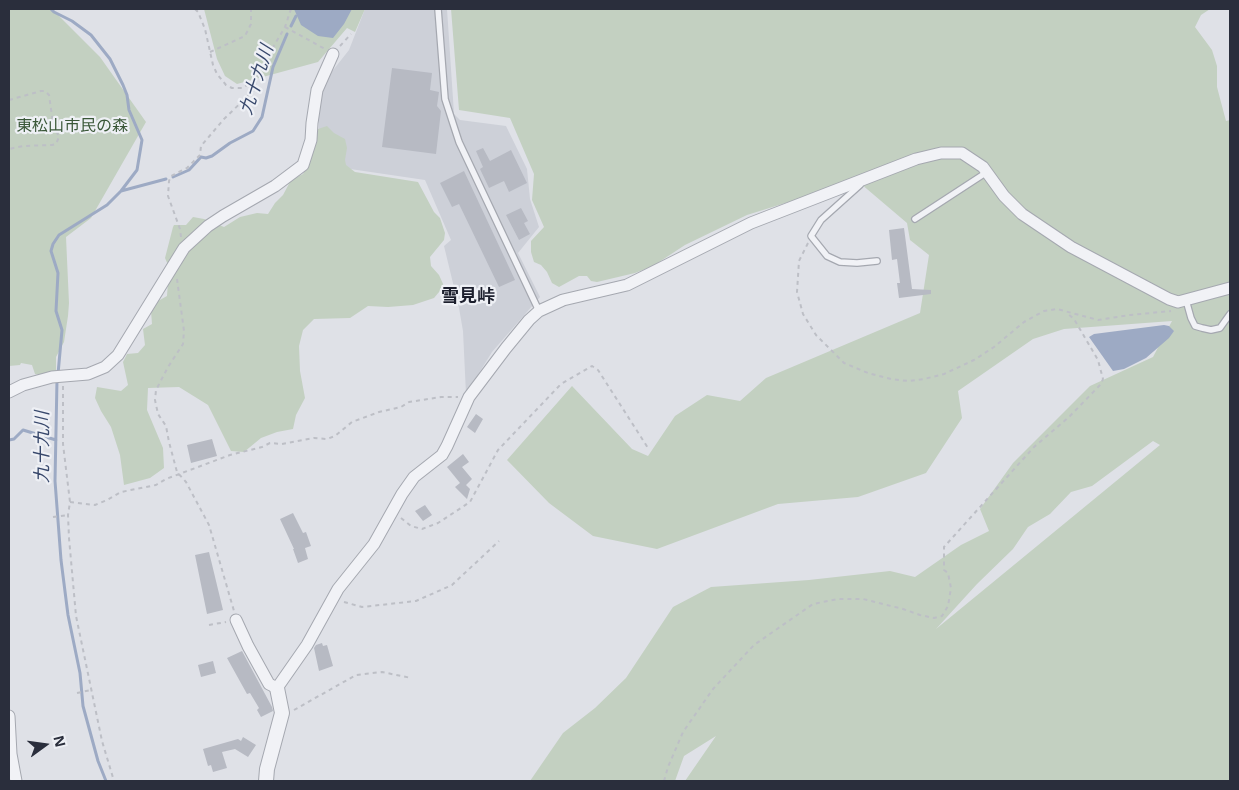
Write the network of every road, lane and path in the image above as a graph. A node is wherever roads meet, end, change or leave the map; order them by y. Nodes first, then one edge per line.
1 (194, 9) edge
2 (251, 9) edge
3 (291, 9) edge
4 (438, 9) edge
5 (286, 27) junction
6 (351, 34) dead end
7 (210, 52) junction
8 (333, 54) junction
9 (256, 80) junction
10 (9, 100) edge
11 (9, 149) edge
12 (987, 172) junction
13 (867, 178) junction
14 (915, 219) dead end
15 (811, 236) junction
16 (178, 259) junction
17 (876, 261) dead end
18 (1230, 288) edge
19 (1187, 305) junction
20 (539, 311) junction
21 (1067, 313) junction
22 (1230, 314) edge
23 (60, 375) junction
24 (9, 392) edge
25 (468, 400) junction
26 (648, 448) dead end
27 (180, 475) junction
28 (70, 502) junction
29 (392, 512) junction
30 (68, 515) junction
31 (53, 517) dead end
32 (499, 541) dead end
33 (333, 597) junction
34 (236, 620) junction
35 (209, 625) dead end
36 (411, 678) dead end
37 (277, 688) junction
38 (92, 690) junction
39 (77, 693) dead end
40 (282, 713) junction
41 (9, 716) edge
42 (16, 781) edge
43 (114, 781) edge
44 (266, 781) edge
45 (664, 781) edge

1 - 7 path
2 - 7 path
3 - 5 path
4 - 20 lane
5 - 8 path
5 - 9 path
6 - 8 path
7 - 9 path
8 - 16 street
9 - 16 path
10 - 11 path
12 - 13 street
12 - 14 lane
12 - 19 street
13 - 15 lane
13 - 20 street
15 - 17 lane
15 - 21 path
16 - 23 street
16 - 27 path
18 - 19 street
19 - 21 path
19 - 22 lane
20 - 25 street
21 - 45 path
23 - 24 street
23 - 28 path
25 - 27 path
25 - 29 street
26 - 29 path
27 - 28 path
27 - 34 path
28 - 30 path
29 - 33 street
30 - 31 path
30 - 38 path
32 - 33 path
33 - 37 street
34 - 35 path
34 - 37 street
36 - 40 path
37 - 40 street
38 - 39 path
38 - 43 path
40 - 44 street
41 - 42 street

